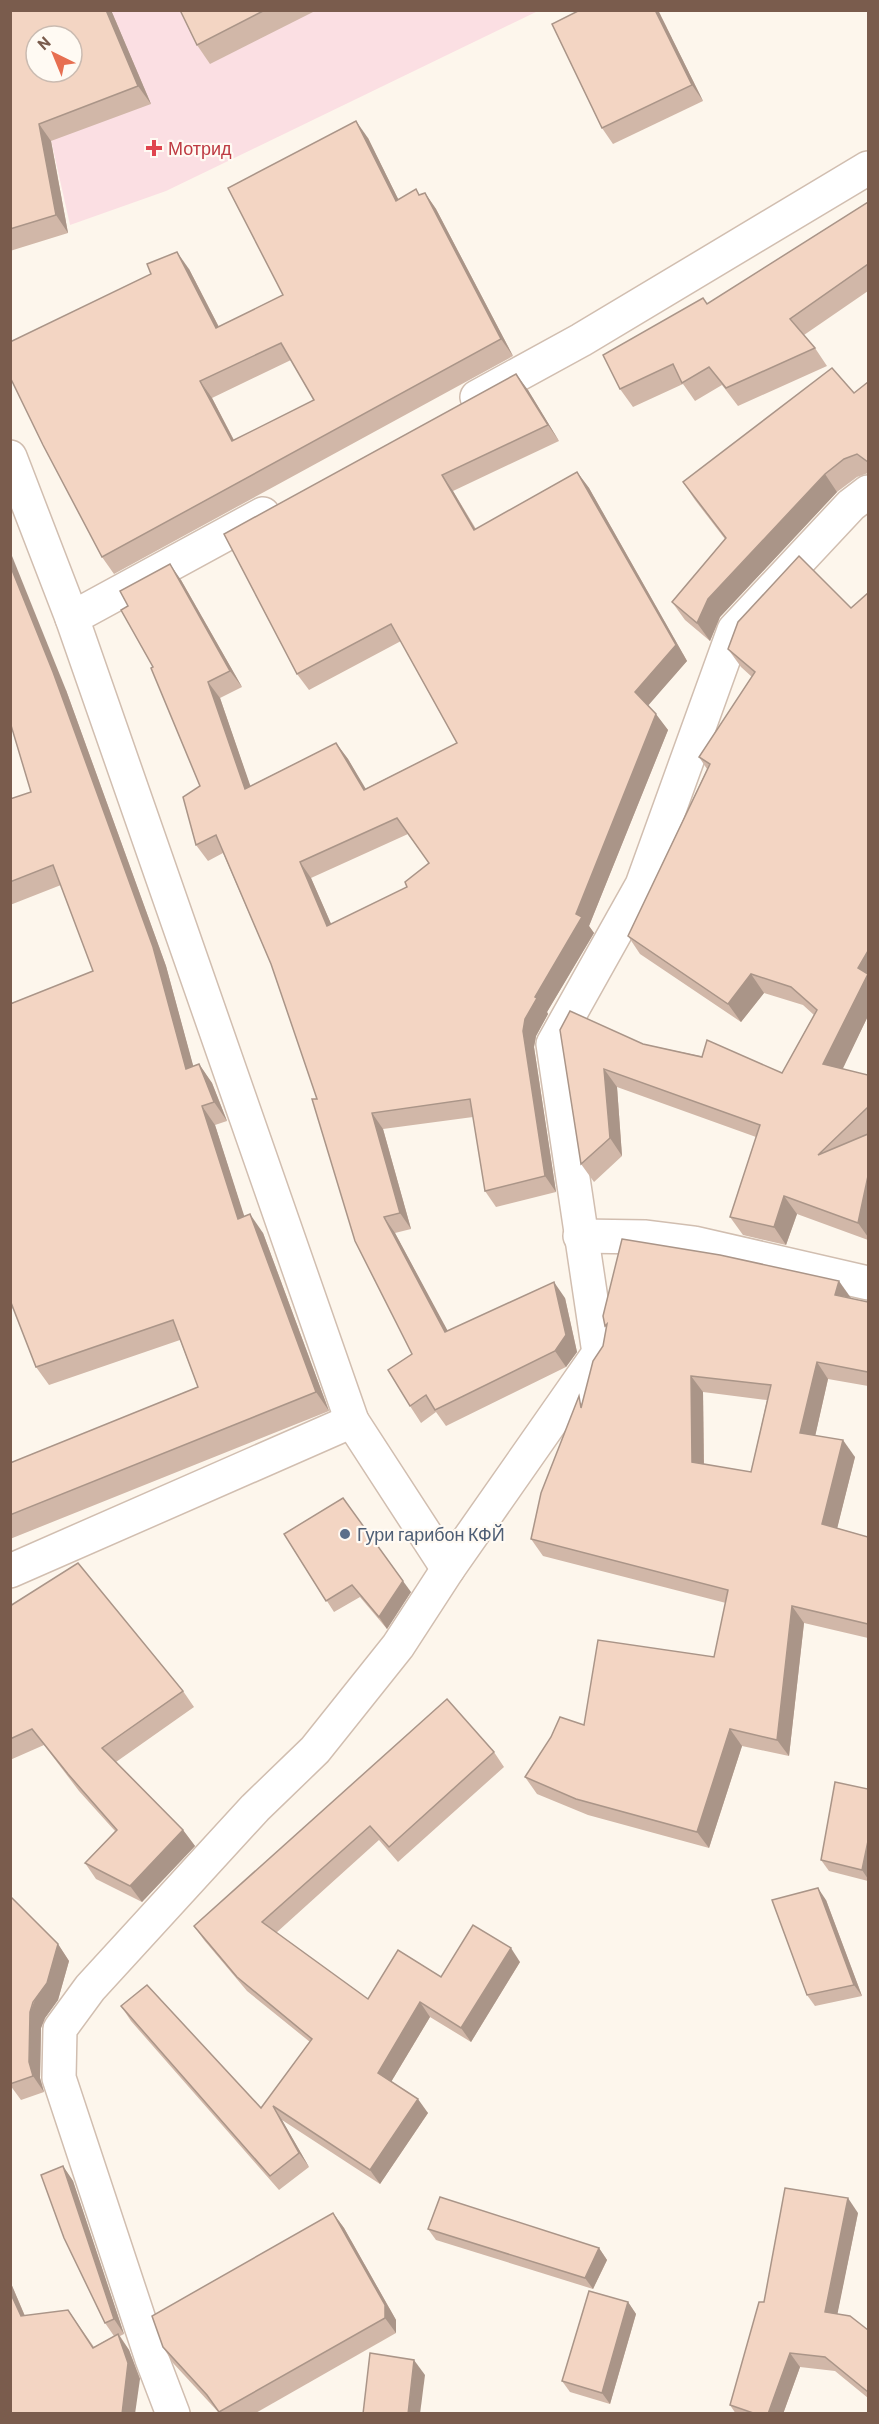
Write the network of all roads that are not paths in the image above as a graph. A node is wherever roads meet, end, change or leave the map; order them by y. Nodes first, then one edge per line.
1 (868, 168) edge
2 (446, 413) edge
3 (10, 457) edge
4 (868, 492) edge
5 (290, 499) edge
6 (72, 618) junction
7 (580, 1236) junction
8 (868, 1283) edge
9 (352, 1421) junction
10 (448, 1569) junction
11 (10, 1571) edge
12 (173, 2414) edge

1 - 2 street
3 - 6 street
4 - 7 street
5 - 6 street
6 - 9 street
7 - 8 street
7 - 10 street
9 - 10 street
9 - 11 street
10 - 12 street

